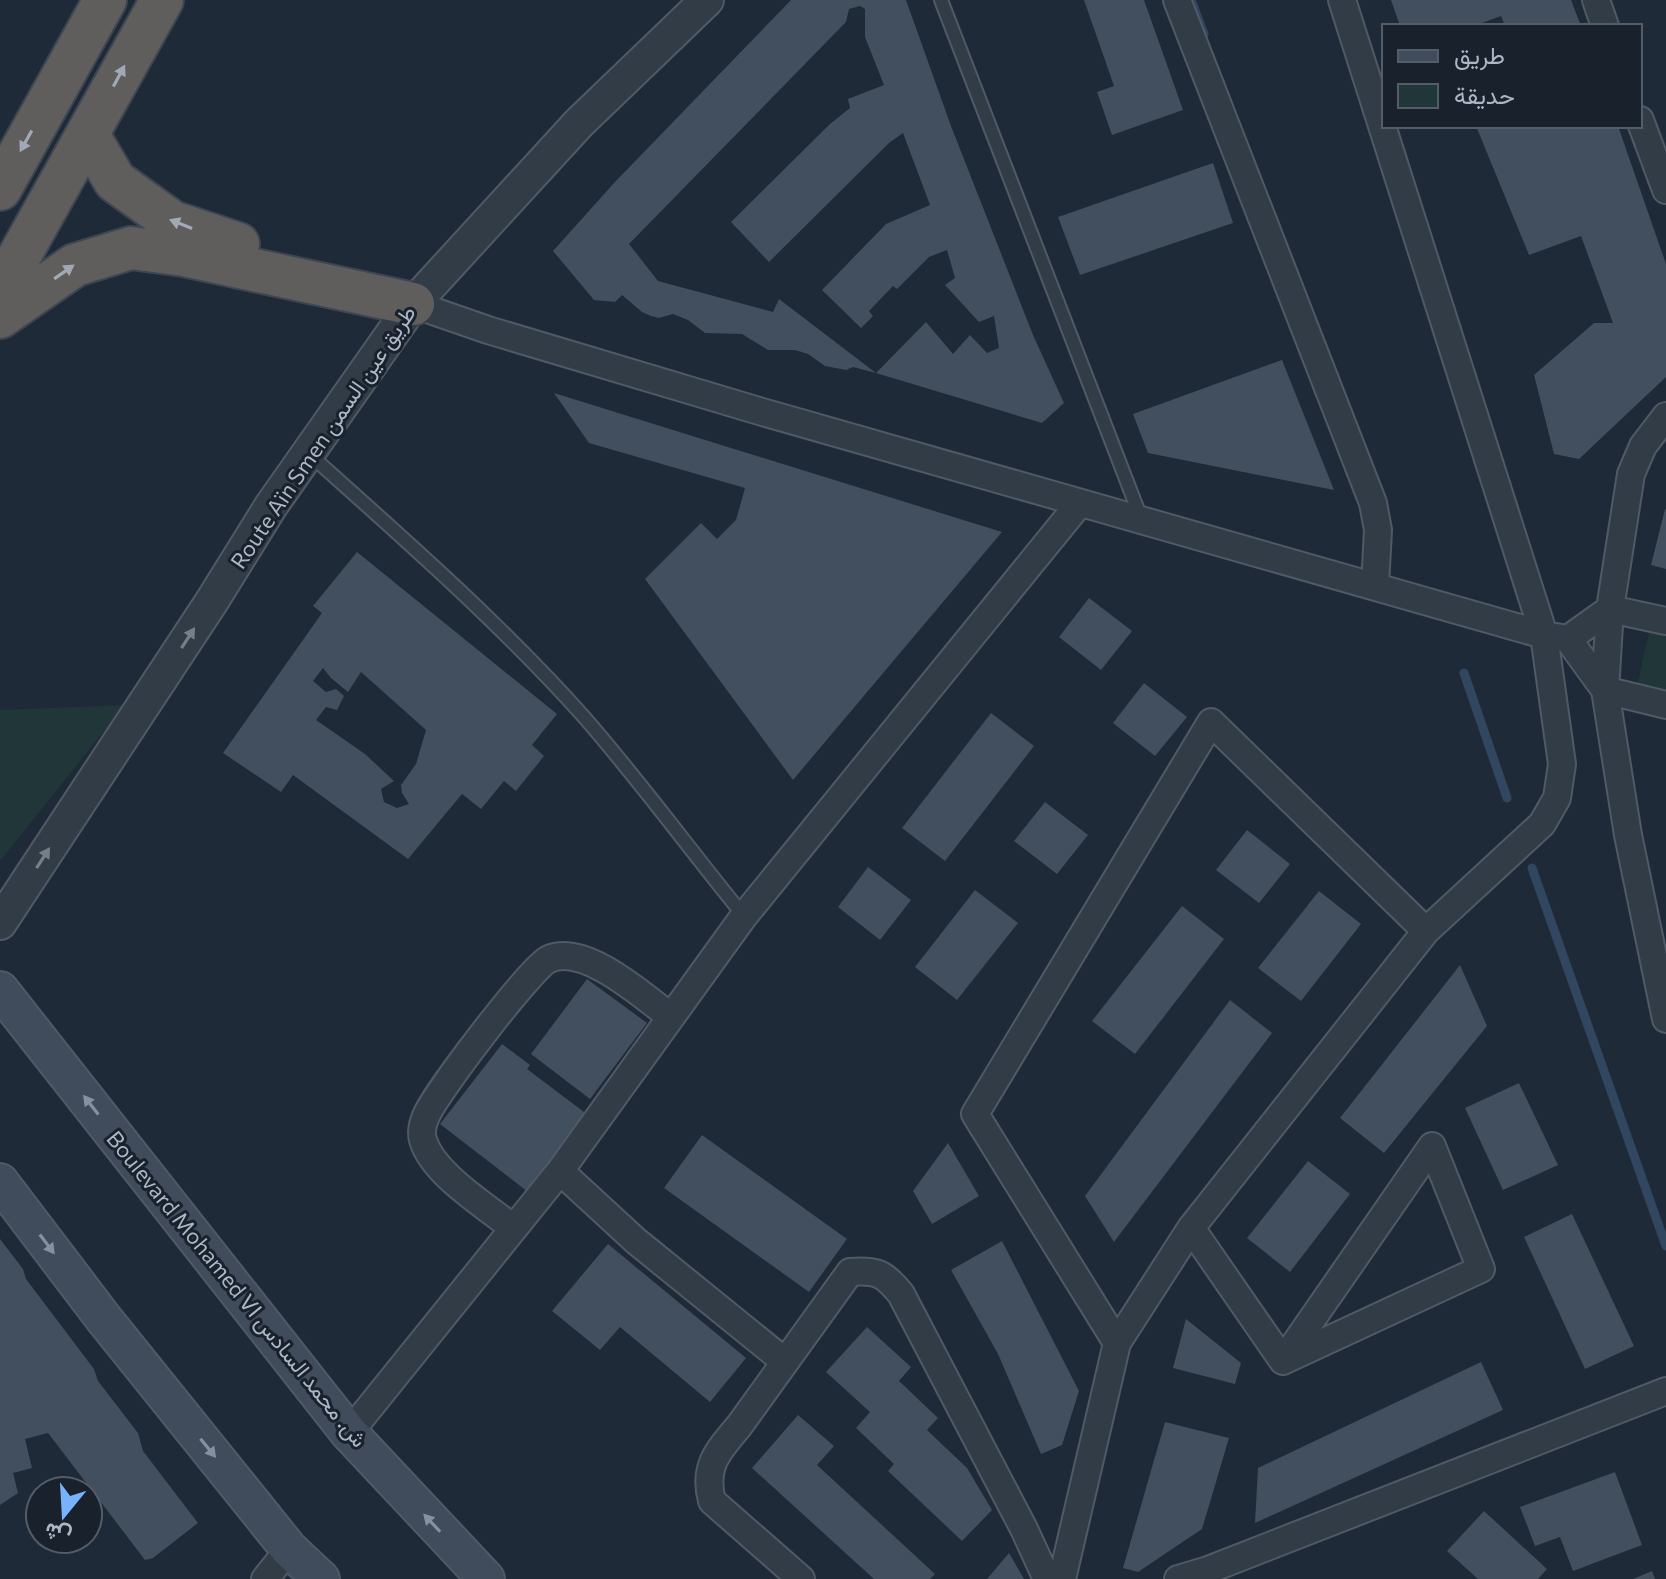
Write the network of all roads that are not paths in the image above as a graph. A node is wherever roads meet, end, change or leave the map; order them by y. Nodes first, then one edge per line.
1 (105, 0) edge
2 (162, 0) edge
3 (707, 0) edge
4 (941, 0) edge
5 (1177, 0) edge
6 (1342, 0) edge
7 (1596, 0) edge
8 (1604, 24) edge
9 (1382, 119) edge
10 (1642, 125) edge
11 (1385, 128) edge
12 (88, 135) junction
13 (0, 189) edge
14 (1666, 190) edge
15 (0, 291) edge
16 (413, 304) junction
17 (0, 317) edge
18 (1666, 416) edge
19 (307, 452) junction
20 (1079, 504) junction
21 (1142, 521) junction
22 (1375, 586) junction
23 (1610, 609) junction
24 (1666, 621) edge
25 (1556, 637) junction
26 (1605, 690) junction
27 (1666, 705) edge
28 (744, 916) junction
29 (0, 923) edge
30 (1426, 931) junction
31 (1659, 945) edge
32 (0, 990) edge
33 (671, 1017) junction
34 (1666, 1019) edge
35 (560, 1171) junction
36 (0, 1182) edge
37 (513, 1228) junction
38 (1191, 1228) junction
39 (1117, 1343) junction
40 (784, 1361) junction
41 (1283, 1361) junction
42 (1666, 1391) edge
43 (349, 1433) junction
44 (289, 1549) junction
45 (265, 1579) edge
46 (321, 1579) edge
47 (486, 1579) edge
48 (801, 1579) edge
49 (1047, 1579) edge
50 (1062, 1579) edge
51 (1178, 1579) edge

1 -> 13 highway
12 -> 2 highway
3 - 16 street, Route Aïn Smen طريق عين السمن
4 - 21 lane
5 - 22 street
6 - 9 street
7 - 8 street
10 - 14 street
11 - 25 street
12 - 15 highway
16 -> 12 highway
17 -> 16 highway
16 - 19 street, Route Aïn Smen طريق عين السمن
16 - 20 street
18 - 23 street
19 - 28 lane
29 -> 19 street, Route Aïn Smen طريق عين السمن
20 - 21 street
20 - 28 street
21 - 22 street
22 - 25 street
23 - 24 street
23 - 25 street
23 - 26 street
25 - 26 street
25 - 30 street
26 - 27 street
26 - 31 street
28 - 33 street
30 - 38 street
30 - 39 street
31 - 34 street
43 -> 32 main road, Boulevard Mohamed VI ش. محمد السادس
33 - 35 street
33 - 37 street
35 - 37 street
35 - 40 street
36 -> 44 main road
37 - 43 street
38 - 39 street
38 - 41 street
39 - 50 street
40 - 48 street
40 - 49 street
41 - 41 street
42 - 51 street
47 -> 43 main road, Boulevard Mohamed VI ش. محمد السادس
44 - 45 street
44 - 46 main road

